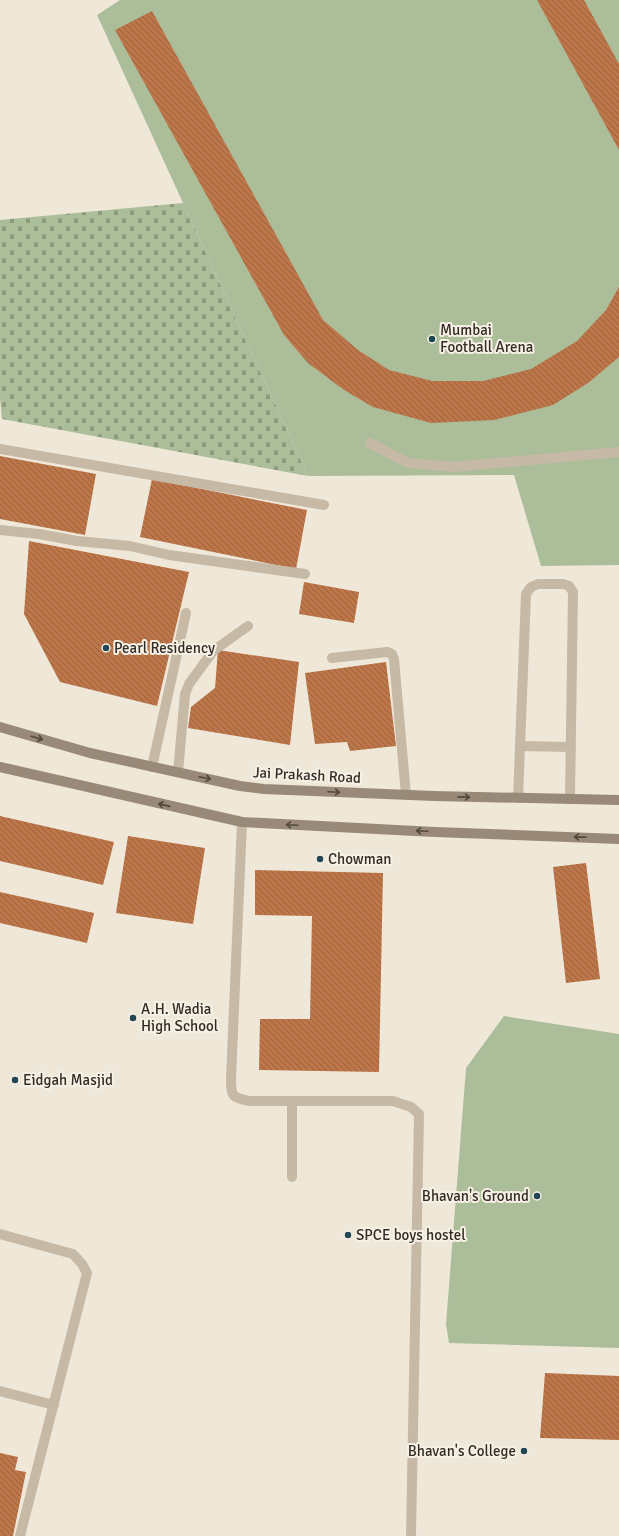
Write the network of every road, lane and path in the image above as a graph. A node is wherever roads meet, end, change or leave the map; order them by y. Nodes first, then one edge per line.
1 (370, 443) dead end
2 (0, 449) edge
3 (619, 452) edge
4 (324, 505) dead end
5 (0, 530) edge
6 (305, 574) dead end
7 (186, 613) dead end
8 (248, 626) dead end
9 (332, 658) dead end
10 (0, 728) edge
11 (520, 746) junction
12 (571, 747) junction
13 (0, 767) edge
14 (152, 767) junction
15 (178, 772) junction
16 (406, 795) junction
17 (518, 798) junction
18 (570, 799) junction
19 (619, 800) edge
20 (242, 822) junction
21 (619, 839) edge
22 (292, 1101) junction
23 (292, 1177) dead end
24 (0, 1234) edge
25 (0, 1391) edge
26 (54, 1405) junction
27 (20, 1536) edge
28 (411, 1536) edge

1 - 3 street
2 - 4 street
5 - 6 street
7 - 14 street
8 - 15 street
9 - 16 street
10 -> 14 main road, Jai Prakash Road
11 - 12 street
11 - 12 street
11 - 17 street
12 - 18 street
20 -> 13 main road
14 - 15 main road, Jai Prakash Road
15 -> 16 main road, Jai Prakash Road
16 -> 17 main road, Jai Prakash Road
17 - 18 main road, Jai Prakash Road
18 - 19 main road, Jai Prakash Road
21 -> 20 main road
20 - 22 street
22 - 23 street
22 - 28 street
24 - 26 street
25 - 26 street
26 - 27 street

